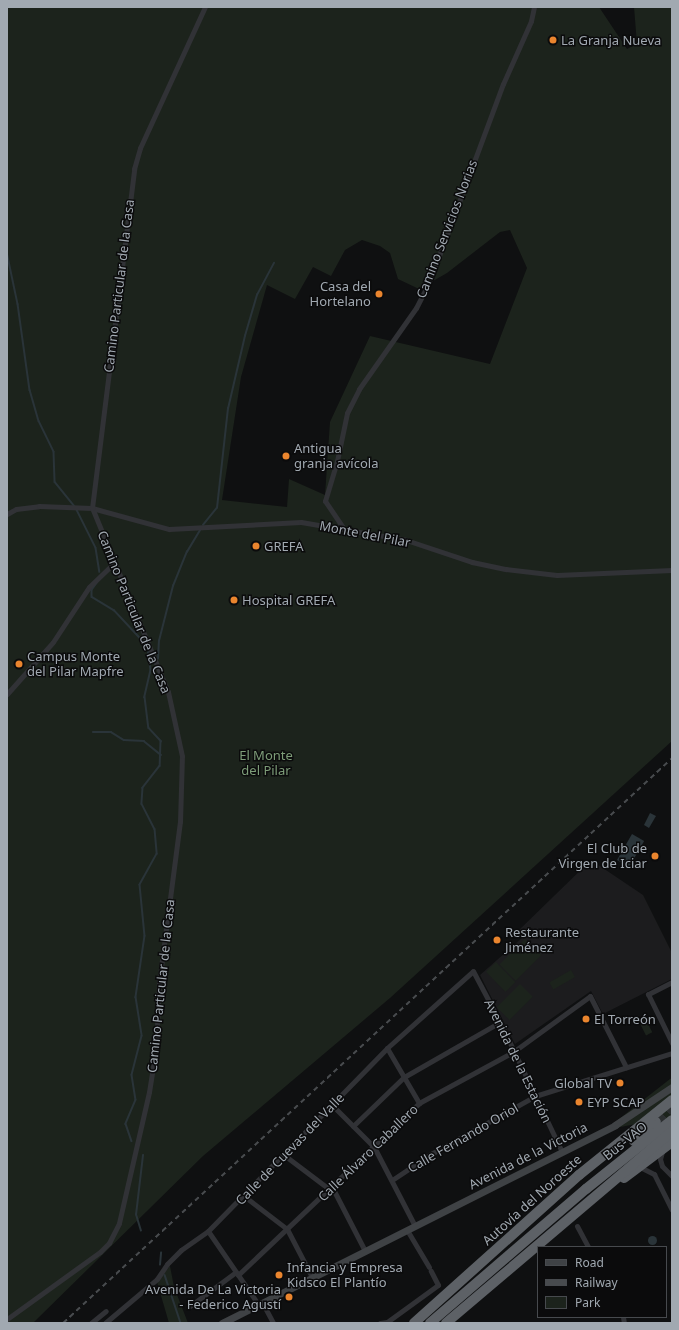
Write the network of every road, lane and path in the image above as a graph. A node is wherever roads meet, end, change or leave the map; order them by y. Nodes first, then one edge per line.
1 (205, 7) edge
2 (534, 7) edge
3 (92, 508) junction
4 (7, 514) edge
5 (344, 529) junction
6 (114, 563) junction
7 (672, 570) edge
8 (7, 694) edge
9 (472, 971) joint
10 (672, 982) edge
11 (500, 1022) junction
12 (672, 1043) edge
13 (387, 1048) junction
14 (513, 1052) junction
15 (672, 1053) edge
16 (626, 1067) junction
17 (404, 1077) junction
18 (672, 1083) edge
19 (672, 1087) edge
20 (535, 1096) junction
21 (656, 1098) junction
22 (672, 1100) edge
23 (419, 1104) junction
24 (332, 1105) junction
25 (672, 1120) edge
26 (656, 1122) tunnel mouth
27 (353, 1126) junction
28 (672, 1131) edge
29 (672, 1142) edge
30 (374, 1147) junction
31 (662, 1149) junction
32 (562, 1152) junction
33 (284, 1155) junction
34 (639, 1166) junction
35 (672, 1176) edge
36 (392, 1180) junction
37 (331, 1188) junction
38 (244, 1196) junction
39 (578, 1208) junction
40 (672, 1210) edge
41 (415, 1226) junction
42 (577, 1226) dead end
43 (287, 1229) junction
44 (408, 1230) junction
45 (208, 1231) junction
46 (587, 1246) edge
47 (365, 1251) junction
48 (237, 1274) junction
49 (312, 1277) junction
50 (260, 1304) junction
51 (452, 1304) junction
52 (190, 1306) dead end
53 (106, 1311) dead end
54 (7, 1319) edge
55 (91, 1323) edge
56 (105, 1323) edge
57 (222, 1323) edge
58 (273, 1323) edge
59 (380, 1323) edge
60 (414, 1323) edge
61 (430, 1323) edge
62 (446, 1323) edge

1 - 3 street, Camino Particular de la Casa
2 - 5 street, Camino Servicios Norias
3 - 4 street, Monte del Pilar
3 - 5 street, Monte del Pilar
3 - 6 street, Camino Particular de la Casa
5 - 7 street, Monte del Pilar
6 - 8 street
6 - 54 street, Camino Particular de la Casa
9 - 11 street, Avenida de la Estación
9 - 13 street, Calle de Cuevas del Valle
10 - 12 street
11 - 14 street, Avenida de la Estación
11 - 17 street
13 - 17 street
13 - 24 street, Calle de Cuevas del Valle
14 - 16 street, Calle Álvaro Caballero
14 - 20 street, Avenida de la Estación
14 - 23 street, Calle Álvaro Caballero
15 - 16 street, Calle Fernando Oriol
16 - 20 street, Calle Fernando Oriol
17 - 23 street
17 - 27 street
18 - 21 street, Avenida de la Victoria
19 - 21 street, Avenida de la Victoria
20 - 32 street, Avenida de la Estación
20 - 36 street, Calle Fernando Oriol
21 - 32 street, Avenida de la Victoria
22 - 60 highway, Autovía del Noroeste
23 - 30 street, Calle Álvaro Caballero
24 - 27 street
24 - 33 street, Calle de Cuevas del Valle
25 - 51 highway, Bus-VAO
26 - 51 highway
27 - 30 street
28 - 39 highway
29 - 31 highway
30 - 36 street
30 - 37 street, Calle Álvaro Caballero
31 - 34 highway
31 - 35 street
32 - 41 street, Avenida de la Victoria
33 - 37 street
33 - 38 street, Calle de Cuevas del Valle
34 - 39 highway
34 - 40 street
36 - 41 street
37 - 43 street, Calle Álvaro Caballero
37 - 47 street
38 - 43 street
38 - 45 street, Calle de Cuevas del Valle
39 - 62 highway
41 - 44 street, Avenida de la Victoria
42 - 46 street
43 - 48 street, Calle Álvaro Caballero
43 - 49 street
44 - 47 street, Avenida de la Victoria
44 - 59 street
45 - 48 street
45 - 56 street, Calle de Cuevas del Valle
47 - 49 street, Avenida de la Victoria
48 - 50 street
48 - 52 street, Calle Álvaro Caballero
49 - 50 street, Avenida de la Victoria
50 - 57 street, Avenida de la Victoria
50 - 58 street
51 - 61 highway, Bus-VAO
53 - 55 street

